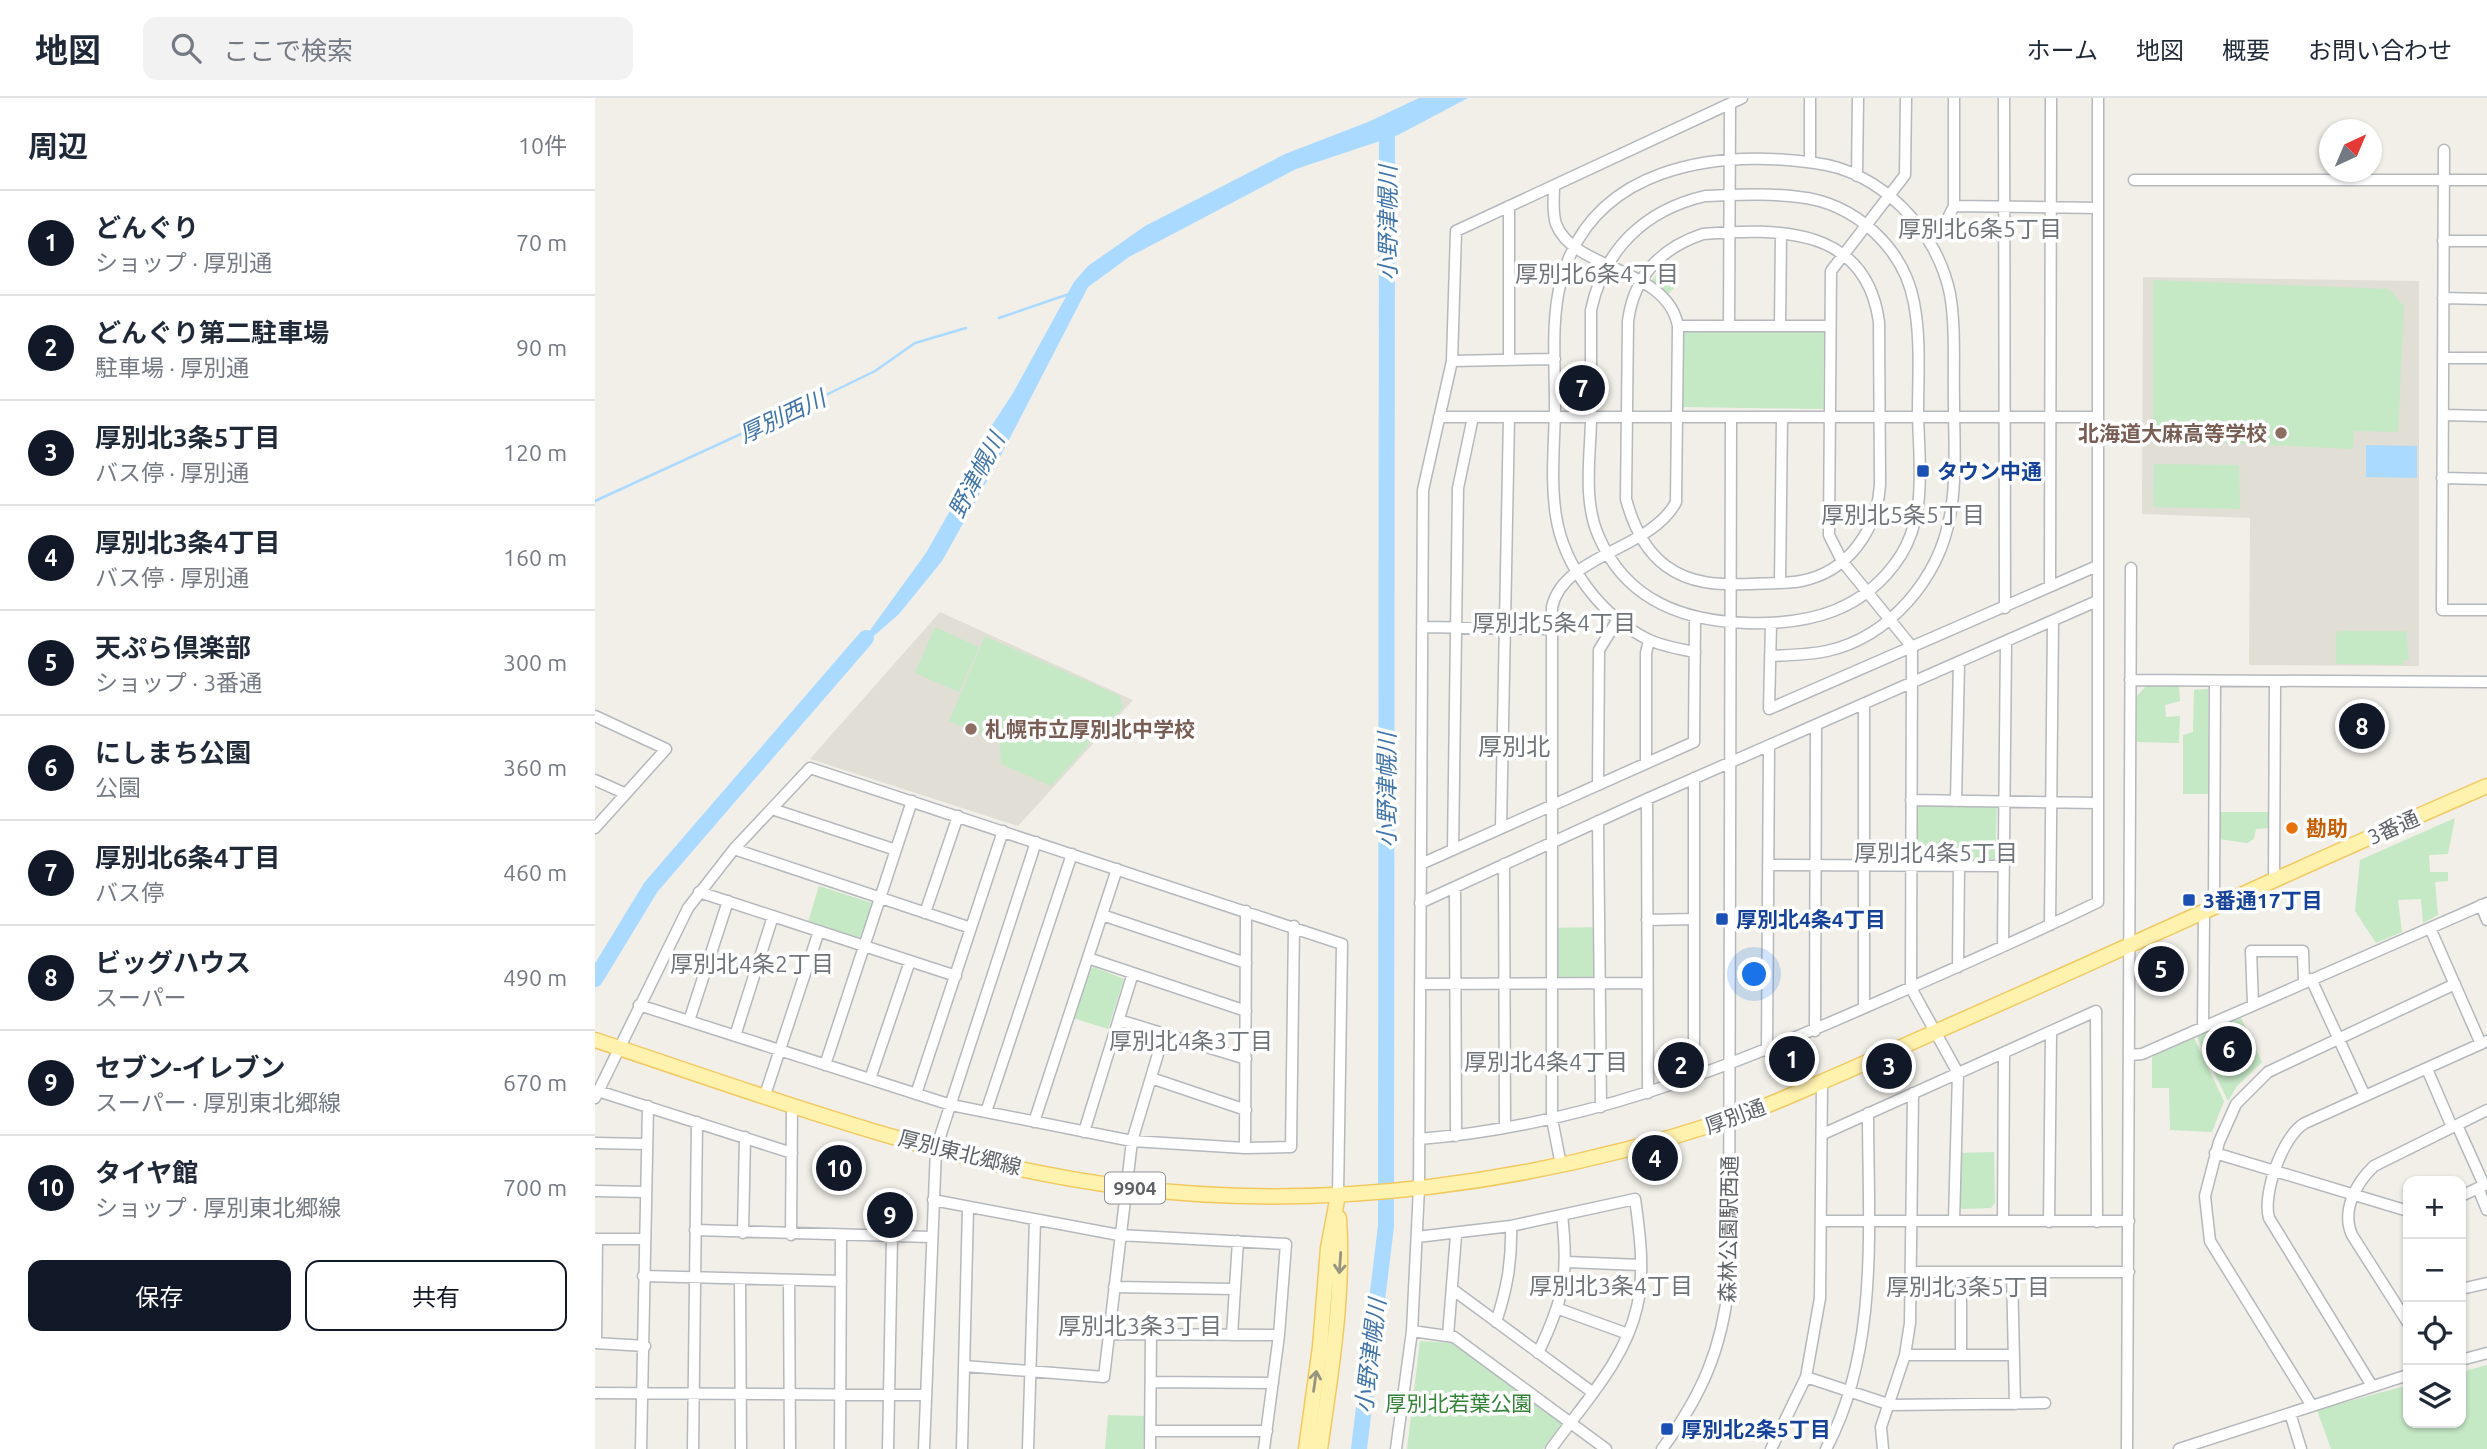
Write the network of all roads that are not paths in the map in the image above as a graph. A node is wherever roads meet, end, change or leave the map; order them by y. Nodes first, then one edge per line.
1 (1742, 98) edge
2 (1810, 98) edge
3 (1858, 98) edge
4 (1906, 98) edge
5 (1954, 98) edge
6 (2004, 98) edge
7 (2051, 98) edge
8 (2098, 98) edge
9 (1730, 104) junction
10 (2444, 150) dead end
11 (1730, 160) junction
12 (1809, 162) junction
13 (1857, 176) junction
14 (2134, 180) dead end
15 (2445, 180) junction
16 (2487, 180) edge
17 (1554, 186) junction
18 (1730, 196) junction
19 (1890, 196) junction
20 (1509, 206) junction
21 (1954, 206) junction
22 (2004, 207) junction
23 (2051, 208) junction
24 (2098, 208) junction
25 (1866, 226) junction
26 (1730, 233) junction
27 (1781, 234) junction
28 (1926, 238) junction
29 (2443, 241) junction
30 (2487, 242) edge
31 (1576, 246) junction
32 (1843, 253) junction
33 (1606, 263) junction
34 (1639, 282) junction
35 (2443, 298) junction
36 (2487, 299) edge
37 (1678, 326) junction
38 (1729, 326) junction
39 (1780, 326) junction
40 (1829, 326) junction
41 (2443, 358) junction
42 (2487, 358) edge
43 (1555, 359) junction
44 (1509, 360) junction
45 (1452, 361) junction
46 (2443, 415) junction
47 (1440, 416) junction
48 (2487, 416) edge
49 (1473, 417) junction
50 (1509, 417) junction
51 (1555, 417) junction
52 (1591, 417) junction
53 (1678, 417) junction
54 (2049, 417) junction
55 (2098, 417) junction
56 (1627, 418) junction
57 (1731, 418) junction
58 (1782, 418) junction
59 (1831, 418) junction
60 (1880, 418) junction
61 (1918, 418) junction
62 (2005, 418) junction
63 (1954, 419) junction
64 (2442, 478) junction
65 (2487, 479) edge
66 (1640, 535) junction
67 (1608, 554) junction
68 (1843, 561) junction
69 (2097, 566) junction
70 (2131, 568) dead end
71 (1578, 572) junction
72 (1780, 583) junction
73 (1730, 584) junction
74 (2050, 586) junction
75 (1868, 593) junction
76 (2097, 601) junction
77 (2005, 608) junction
78 (2487, 610) edge
79 (1618, 619) junction
80 (1695, 619) junction
81 (1889, 619) junction
82 (2053, 621) junction
83 (1730, 623) junction
84 (1771, 624) junction
85 (1422, 627) junction
86 (1456, 628) junction
87 (1504, 628) junction
88 (1550, 629) junction
89 (1649, 640) junction
90 (2006, 642) junction
91 (1912, 647) junction
92 (1695, 652) junction
93 (1770, 656) junction
94 (1959, 663) junction
95 (2130, 680) junction
96 (2215, 681) junction
97 (2275, 682) junction
98 (2487, 682) edge
99 (1912, 683) junction
100 (1864, 704) junction
101 (595, 716) edge
102 (1816, 725) junction
103 (1769, 746) junction
104 (1733, 762) junction
105 (1646, 763) junction
106 (1695, 778) junction
107 (595, 780) edge
108 (1598, 785) junction
109 (2487, 786) edge
110 (624, 793) junction
111 (1647, 799) junction
112 (1911, 800) junction
113 (912, 801) junction
114 (1956, 801) junction
115 (2004, 801) junction
116 (2050, 802) junction
117 (2098, 803) junction
118 (1551, 806) junction
119 (772, 809) junction
120 (958, 816) junction
121 (1598, 821) junction
122 (595, 828) edge
123 (1501, 828) junction
124 (1003, 831) junction
125 (1037, 842) junction
126 (1551, 842) junction
127 (734, 849) junction
128 (896, 850) junction
129 (1453, 850) junction
130 (1072, 854) junction
131 (1421, 864) junction
132 (1504, 864) junction
133 (1768, 865) junction
134 (1912, 865) junction
135 (1816, 866) junction
136 (1865, 866) junction
137 (1959, 866) junction
138 (2004, 866) junction
139 (1117, 869) junction
140 (2274, 880) junction
141 (1455, 887) junction
142 (699, 891) junction
143 (880, 897) junction
144 (728, 901) junction
145 (1420, 903) junction
146 (2484, 904) edge
147 (1246, 911) junction
148 (2209, 911) junction
149 (925, 913) junction
150 (1102, 915) junction
151 (773, 916) junction
152 (1647, 919) junction
153 (1694, 919) junction
154 (2487, 920) edge
155 (2050, 925) junction
156 (1294, 926) junction
157 (971, 928) junction
158 (2430, 928) junction
159 (819, 931) junction
160 (2146, 939) joint
161 (2129, 945) junction
162 (864, 946) junction
163 (2003, 946) junction
164 (1088, 958) junction
165 (910, 961) junction
166 (1246, 963) junction
167 (1958, 967) junction
168 (1133, 974) junction
169 (955, 976) junction
170 (2308, 981) junction
171 (1504, 983) junction
172 (1552, 983) junction
173 (1600, 983) junction
174 (1647, 983) junction
175 (1420, 984) junction
176 (1456, 984) junction
177 (2455, 984) junction
178 (1911, 988) junction
179 (2253, 1004) junction
180 (639, 1005) junction
181 (1864, 1008) junction
182 (1246, 1011) junction
183 (1119, 1020) junction
184 (689, 1021) junction
185 (2203, 1026) junction
186 (1815, 1031) junction
187 (1935, 1032) junction
188 (2050, 1032) junction
189 (1164, 1034) junction
190 (735, 1036) junction
191 (2339, 1039) junction
192 (595, 1040) edge
193 (2484, 1043) edge
194 (618, 1047) junction
195 (780, 1050) junction
196 (1767, 1051) junction
197 (2004, 1053) junction
198 (2129, 1055) junction
199 (1246, 1059) junction
200 (825, 1065) junction
201 (1730, 1066) junction
202 (2427, 1069) junction
203 (1958, 1073) junction
204 (1694, 1076) junction
205 (1151, 1078) junction
206 (870, 1079) junction
207 (1822, 1082) junction
208 (1647, 1093) junction
209 (1913, 1093) junction
210 (596, 1094) edge
211 (916, 1094) junction
212 (765, 1095) junction
213 (2365, 1096) junction
214 (792, 1104) junction
215 (951, 1105) junction
216 (648, 1106) junction
217 (1601, 1107) junction
218 (1246, 1110) junction
219 (2487, 1111) edge
220 (986, 1112) junction
221 (1868, 1113) junction
222 (1552, 1119) junction
223 (1730, 1119) junction
224 (697, 1122) junction
225 (1034, 1122) junction
226 (2455, 1126) junction
227 (1504, 1128) junction
228 (1084, 1132) junction
229 (1823, 1134) junction
230 (1456, 1136) junction
231 (745, 1138) junction
232 (1419, 1139) junction
233 (1132, 1141) junction
234 (595, 1143) edge
235 (647, 1144) junction
236 (1245, 1148) junction
237 (936, 1149) junction
238 (792, 1153) junction
239 (2215, 1153) junction
240 (1561, 1165) junction
241 (2276, 1172) junction
242 (2483, 1185) edge
243 (1126, 1187) junction
244 (1419, 1188) junction
245 (595, 1191) edge
246 (646, 1192) junction
247 (2466, 1194) edge
248 (1338, 1195) junction
249 (2354, 1195) junction
250 (933, 1200) junction
251 (968, 1208) junction
252 (2403, 1210) edge
253 (2487, 1210) edge
254 (1562, 1215) junction
255 (1035, 1220) junction
256 (1868, 1220) junction
257 (1821, 1221) junction
258 (1954, 1221) junction
259 (2129, 1221) junction
260 (1913, 1222) junction
261 (2003, 1222) junction
262 (2049, 1222) junction
263 (2097, 1222) junction
264 (1511, 1226) junction
265 (695, 1230) junction
266 (743, 1233) junction
267 (791, 1235) junction
268 (1119, 1235) junction
269 (1456, 1235) junction
270 (841, 1236) junction
271 (892, 1236) junction
272 (930, 1237) junction
273 (1416, 1237) junction
274 (596, 1239) edge
275 (644, 1239) junction
276 (1238, 1241) junction
277 (1567, 1262) junction
278 (1640, 1265) junction
279 (1912, 1272) junction
280 (1961, 1272) junction
281 (2012, 1272) junction
282 (2129, 1272) junction
283 (643, 1276) junction
284 (694, 1277) junction
285 (740, 1279) junction
286 (789, 1280) junction
287 (841, 1281) junction
288 (2487, 1283) edge
289 (1114, 1287) junction
290 (2466, 1288) edge
291 (1235, 1289) junction
292 (1452, 1289) junction
293 (2403, 1306) edge
294 (1559, 1309) junction
295 (1496, 1321) junction
296 (1412, 1331) junction
297 (1109, 1334) junction
298 (1151, 1334) junction
299 (1628, 1334) junction
300 (1232, 1335) junction
301 (1279, 1335) junction
302 (1448, 1336) junction
303 (595, 1343) edge
304 (645, 1346) junction
305 (1538, 1353) junction
306 (2487, 1353) edge
307 (1905, 1355) junction
308 (1961, 1355) junction
309 (2014, 1355) junction
310 (2466, 1359) edge
311 (964, 1366) junction
312 (1030, 1371) junction
313 (1805, 1377) junction
314 (2403, 1377) edge
315 (1151, 1382) junction
316 (1273, 1383) junction
317 (2372, 1386) junction
318 (1849, 1390) junction
319 (1592, 1392) junction
320 (595, 1393) edge
321 (642, 1393) junction
322 (693, 1393) junction
323 (840, 1393) junction
324 (741, 1394) junction
325 (789, 1394) junction
326 (889, 1395) junction
327 (926, 1395) junction
328 (2045, 1403) dead end
329 (2015, 1404) junction
330 (1891, 1405) junction
331 (2312, 1406) junction
332 (2290, 1413) junction
333 (1570, 1422) junction
334 (1150, 1431) junction
335 (1267, 1431) junction
336 (641, 1449) edge
337 (693, 1449) edge
338 (741, 1449) edge
339 (790, 1449) edge
340 (840, 1449) edge
341 (888, 1449) edge
342 (924, 1449) edge
343 (963, 1449) edge
344 (1028, 1449) edge
345 (1150, 1449) edge
346 (1264, 1449) edge
347 (1306, 1449) edge
348 (1319, 1449) edge
349 (1396, 1449) edge
350 (1551, 1449) edge
351 (1606, 1449) edge
352 (1662, 1449) edge
353 (1771, 1449) edge
354 (1826, 1449) edge
355 (1883, 1449) edge
356 (2127, 1449) edge
357 (2179, 1449) edge
358 (2301, 1449) edge

1 - 9 street
2 - 12 street
3 - 13 street
4 - 19 street
5 - 21 street
6 - 22 street
7 - 23 street
8 - 24 street
9 - 11 street
9 - 17 street
10 - 15 street
11 - 12 street
11 - 18 street
11 - 31 street
12 - 13 street
13 - 19 street
14 - 15 street
15 - 16 street
15 - 29 street
17 - 20 street
17 - 31 street
18 - 25 street
18 - 26 street
18 - 33 street
19 - 25 street
19 - 28 street
20 - 44 street
20 - 45 street
21 - 22 street
21 - 28 street
22 - 23 street
22 - 62 street
23 - 24 street
23 - 54 street
24 - 55 street
25 - 32 street
25 - 61 street
26 - 27 street
26 - 34 street
26 - 38 street
27 - 32 street
27 - 39 street
28 - 63 street
29 - 30 street
29 - 35 street
31 - 33 street
31 - 43 street
32 - 40 street
32 - 60 street
33 - 34 street
33 - 52 street
34 - 37 street
34 - 56 street
35 - 36 street
35 - 41 street
37 - 38 street
37 - 53 street
38 - 39 street
39 - 40 street
40 - 59 street
41 - 42 street
41 - 46 street
43 - 44 street
43 - 51 street
44 - 45 street
45 - 47 street
46 - 48 street
46 - 64 street
47 - 49 street
47 - 85 street
49 - 50 street
49 - 86 street
50 - 51 street
50 - 87 street
51 - 52 street
51 - 71 street
52 - 56 street
52 - 67 street
53 - 56 street
53 - 57 street
53 - 66 street
54 - 55 street
54 - 62 street
54 - 74 street
55 - 69 street
56 - 66 street
57 - 58 street
57 - 73 street, 森林公園駅西通
58 - 59 street
58 - 72 street
59 - 60 street
59 - 68 street
60 - 61 street
60 - 68 street
61 - 63 street
61 - 75 street
62 - 63 street
62 - 77 street
63 - 81 street
64 - 65 street
64 - 78 street
66 - 67 street
66 - 73 street
67 - 71 street
67 - 80 street
68 - 72 street
68 - 75 street
69 - 74 street
69 - 76 street
70 - 95 street
71 - 79 street
71 - 88 street
72 - 73 street
73 - 83 street, 森林公園駅西通
74 - 77 street
75 - 81 street
75 - 84 street
76 - 82 street
76 - 117 street
77 - 91 street
79 - 89 street
79 - 108 street
80 - 83 street
80 - 92 street
81 - 91 street
81 - 93 street
82 - 90 street
82 - 116 street
83 - 84 street
83 - 104 street, 森林公園駅西通
84 - 93 street
85 - 86 street
85 - 131 street
86 - 87 street
86 - 129 street
87 - 88 street
87 - 123 street
88 - 118 street
89 - 92 street
89 - 105 street
90 - 94 street
90 - 115 street
91 - 93 street
91 - 99 street
92 - 105 street
94 - 99 street
94 - 114 street
95 - 96 street
95 - 161 street
96 - 97 street
96 - 148 street
97 - 98 street
97 - 140 street
99 - 100 street
99 - 112 street
100 - 102 street
100 - 136 street
101 - 110 street
102 - 103 street
102 - 135 street
103 - 104 street
103 - 133 street
104 - 106 street
104 - 201 street, 森林公園駅西通
105 - 108 street
106 - 111 street
106 - 153 street
107 - 110 street
108 - 118 street
109 - 140 main road, 3番通
110 - 122 street
111 - 121 street
111 - 152 street
112 - 114 street
112 - 134 street
113 - 119 street
113 - 120 street
113 - 128 street
114 - 115 street
115 - 116 street
115 - 138 street
116 - 117 street
116 - 155 street
117 - 155 street
118 - 123 street
118 - 126 street
119 - 127 street
119 - 128 street
120 - 124 street
120 - 149 street
121 - 126 street
121 - 173 street
123 - 129 street
124 - 125 street
124 - 157 street
125 - 130 street
125 - 215 street
126 - 132 street
126 - 172 street
127 - 142 street
127 - 143 street
128 - 143 street
129 - 131 street
130 - 139 street
130 - 220 street
131 - 145 street
132 - 141 street
132 - 171 street
133 - 135 street
133 - 196 street
134 - 136 street
134 - 137 street
134 - 178 street
135 - 136 street
135 - 186 street
136 - 181 street
137 - 138 street
137 - 167 street
138 - 163 street
139 - 147 street
139 - 150 street
140 - 148 main road, 3番通
141 - 145 street
141 - 176 street
142 - 144 street
142 - 180 street
143 - 149 street
143 - 162 street
144 - 151 street
144 - 184 street
145 - 175 street
146 - 154 street
146 - 158 street
147 - 156 street
147 - 166 street
148 - 160 main road, 3番通
148 - 185 street
149 - 157 street
150 - 164 street
150 - 166 street
151 - 159 street
151 - 190 street
152 - 153 street
152 - 174 street
153 - 204 street
155 - 163 street
156 - 236 street
156 - 248 street
157 - 169 street
158 - 170 street
158 - 177 street
159 - 162 street
159 - 195 street
160 - 161 main road, 厚別通
161 - 187 main road, 厚別通
161 - 198 street
162 - 165 street
162 - 200 street
163 - 167 street
164 - 168 street
164 - 225 street
165 - 169 street
165 - 206 street
166 - 182 street
167 - 178 street
168 - 182 street
168 - 183 street
169 - 211 street
170 - 179 street
170 - 179 street
170 - 191 street
171 - 172 street
171 - 176 street
171 - 227 street
172 - 173 street
172 - 222 street
173 - 174 street
173 - 217 street
174 - 208 street
175 - 176 street
175 - 232 street
176 - 230 street
177 - 191 street
177 - 193 street
178 - 181 street
178 - 187 street
179 - 185 street
180 - 184 street
180 - 194 street
181 - 186 street
182 - 199 street
183 - 189 street
183 - 228 street
184 - 190 street
185 - 198 street
186 - 196 street
187 - 203 street
187 - 207 main road, 厚別通
188 - 197 street
188 - 262 street
188 - 263 street
189 - 199 street
189 - 205 street
190 - 195 street
191 - 213 street
191 - 239 street
192 - 194 main road, 厚別東北郷線 / 9904
193 - 202 street
194 - 210 street
194 - 212 main road, 厚別東北郷線 / 9904
195 - 200 street
195 - 212 street
196 - 201 street
197 - 203 street
197 - 261 street
198 - 259 street
199 - 218 street
200 - 206 street
201 - 204 street
201 - 223 street, 森林公園駅西通
202 - 213 street
202 - 226 street
203 - 209 street
203 - 258 street
204 - 208 street
205 - 218 street
205 - 233 street
206 - 211 street
207 - 223 main road, 厚別通
207 - 229 street
208 - 217 street
209 - 221 street
209 - 260 street
210 - 216 street
211 - 215 street
212 - 214 main road, 厚別東北郷線 / 9904
213 - 241 street
214 - 237 main road, 厚別東北郷線 / 9904
214 - 238 street
215 - 220 street
215 - 237 street
216 - 224 street
216 - 235 street
217 - 222 street
218 - 236 street
219 - 226 street
220 - 225 street
221 - 229 street
221 - 256 street
222 - 227 street
222 - 240 street
223 - 240 main road, 厚別通
223 - 352 street, 森林公園駅西通
224 - 231 street
224 - 265 street
225 - 228 street
226 - 242 street
226 - 249 street
227 - 230 street
228 - 233 street
229 - 257 street
230 - 232 street
231 - 238 street
231 - 266 street
232 - 244 street
233 - 236 street
233 - 243 street
234 - 235 street
235 - 246 street
237 - 243 main road, 厚別東北郷線 / 9904
237 - 250 street
238 - 267 street
239 - 241 street
239 - 331 street
240 - 244 main road, 厚別通
241 - 249 street
241 - 317 street
242 - 247 street
242 - 253 street
243 - 248 main road, 厚別東北郷線 / 9904
243 - 268 street
244 - 248 main road, 厚別通
244 - 273 street
245 - 246 street
246 - 275 street
347 -> 248 main road
248 -> 348 main road
249 - 252 street
249 - 293 street
250 - 251 street
250 - 272 street
251 - 255 street
251 - 311 street
254 - 264 street
254 - 277 street
254 - 278 street
255 - 268 street
255 - 312 street
256 - 257 street
256 - 260 street
256 - 318 street
257 - 313 street
258 - 260 street
258 - 261 street
259 - 263 street
259 - 282 street
260 - 279 street
261 - 262 street
262 - 263 street
264 - 269 street
264 - 295 street
265 - 266 street
265 - 284 street
266 - 267 street
267 - 270 street
268 - 276 street
268 - 289 street
269 - 273 street
269 - 292 street
270 - 271 street
270 - 287 street
271 - 272 street
271 - 326 street
272 - 327 street
273 - 296 street
274 - 275 street
274 - 303 street
275 - 283 street
276 - 291 street
276 - 301 street
277 - 278 street
277 - 294 street
278 - 299 street
279 - 280 street
279 - 307 street
280 - 281 street
280 - 308 street
281 - 282 street
281 - 309 street
282 - 356 street
283 - 284 street
283 - 304 street
284 - 285 street
284 - 322 street
285 - 286 street
285 - 324 street
286 - 287 street
286 - 325 street
287 - 323 street
288 - 290 street
289 - 291 street
289 - 297 street
291 - 300 street
292 - 295 street
292 - 302 street
294 - 299 street
294 - 305 street
295 - 305 street
296 - 302 street
296 - 349 street
297 - 298 street
297 - 312 street
298 - 300 street
298 - 315 street
299 - 319 street
300 - 301 street
301 - 316 street
302 - 333 street
303 - 304 street
304 - 321 street
305 - 319 street
306 - 310 street
307 - 308 street
307 - 330 street
308 - 309 street
309 - 329 street
311 - 312 street
311 - 343 street
312 - 344 street
313 - 318 street
313 - 353 street
314 - 317 street
315 - 316 street
315 - 334 street
316 - 335 street
317 - 331 street
318 - 330 street
318 - 354 street
319 - 333 street
320 - 321 street
321 - 322 street
321 - 336 street
322 - 324 street
322 - 337 street
323 - 325 street
323 - 326 street
323 - 340 street
324 - 325 street
324 - 338 street
325 - 339 street
326 - 327 street
326 - 341 street
327 - 342 street
328 - 329 street
329 - 330 street
330 - 355 street
331 - 332 street
332 - 357 street
332 - 358 street
333 - 350 street
333 - 351 street
334 - 335 street
334 - 345 street
335 - 346 street

